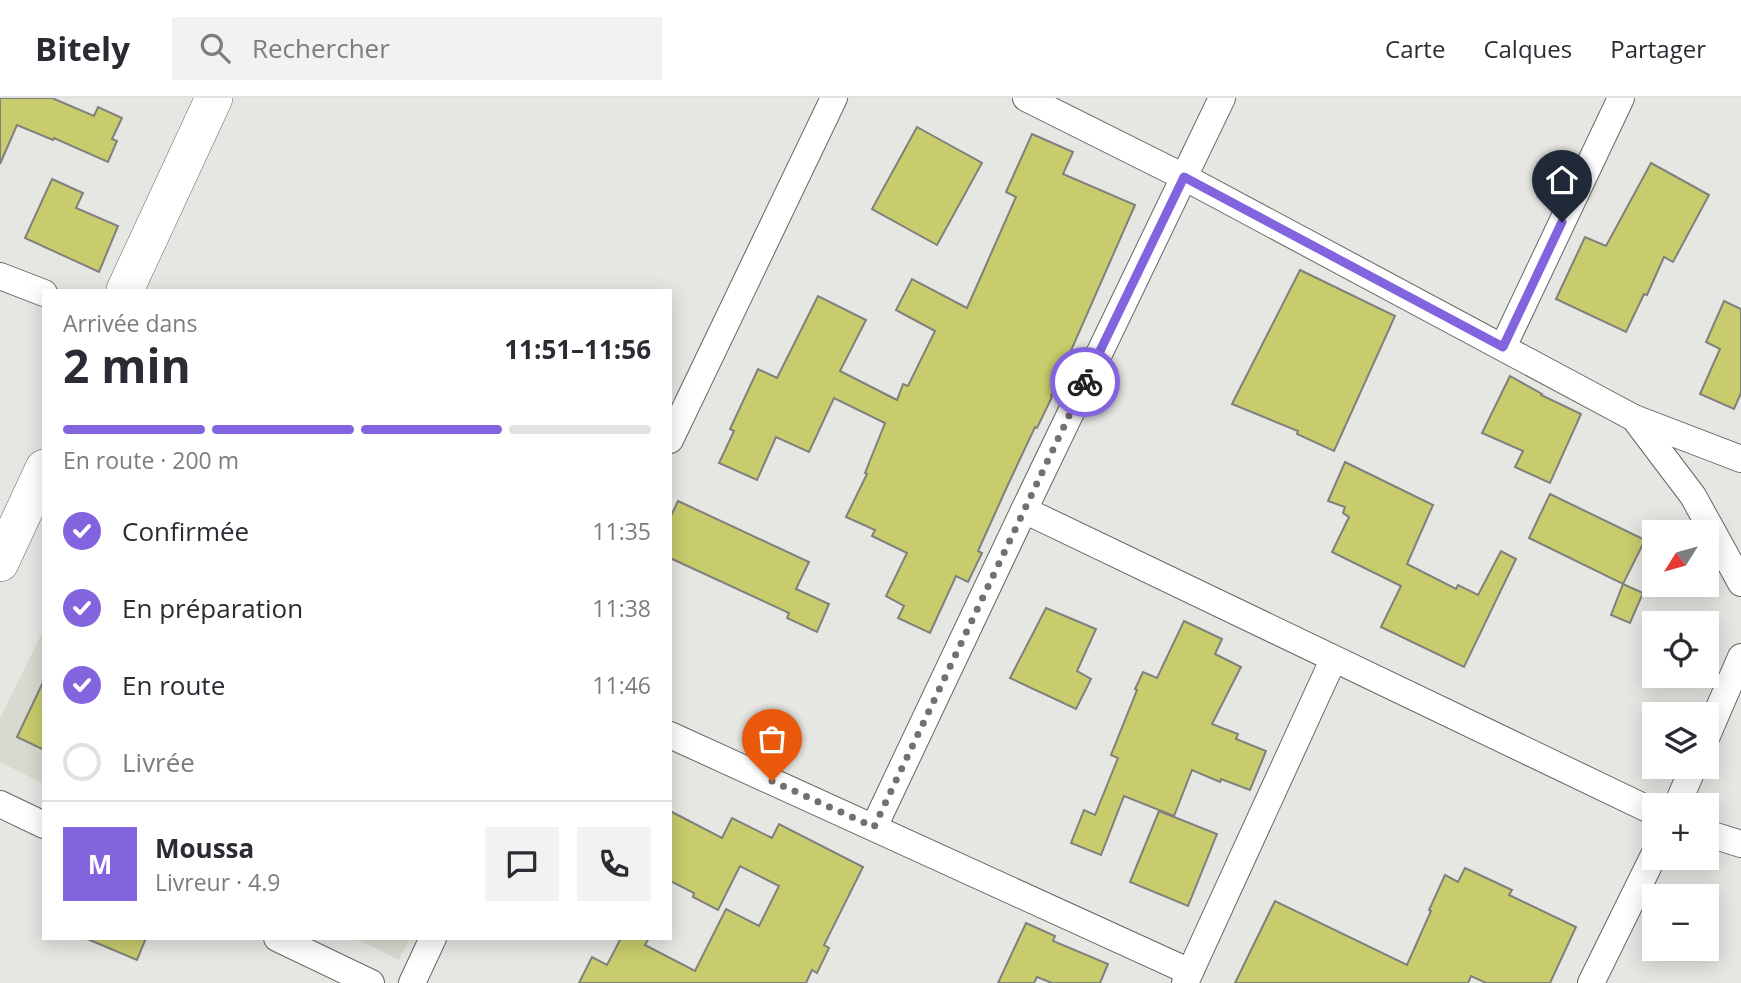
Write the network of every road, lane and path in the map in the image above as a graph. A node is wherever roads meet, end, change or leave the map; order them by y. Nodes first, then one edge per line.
1 (214, 98) edge
2 (834, 98) edge
3 (1026, 98) edge
4 (1222, 98) edge
5 (1621, 98) edge
6 (1184, 177) junction
7 (0, 276) edge
8 (125, 289) edge
9 (42, 292) edge
10 (1503, 347) junction
11 (1634, 418) junction
12 (672, 436) edge
13 (1741, 459) edge
14 (42, 472) edge
15 (1024, 510) junction
16 (0, 564) edge
17 (1741, 583) edge
18 (1741, 657) edge
19 (1333, 660) junction
20 (1719, 708) edge
21 (672, 736) edge
22 (0, 804) edge
23 (1642, 807) edge
24 (42, 824) edge
25 (874, 827) junction
26 (1719, 836) edge
27 (1741, 844) edge
28 (1647, 870) edge
29 (281, 940) edge
30 (432, 940) edge
31 (1187, 978) edge
32 (371, 983) edge
33 (412, 983) edge
34 (1591, 983) edge

1 - 8 main road
2 - 12 street
3 - 6 street
4 - 6 street
5 - 10 street
6 - 10 street
6 - 15 street
7 - 9 street
10 - 11 street
11 - 13 street
11 - 17 street
14 - 16 main road
15 - 19 street
15 - 25 street
18 - 20 street
19 - 23 street
19 - 31 street
21 - 25 street
22 - 24 street
25 - 31 street
26 - 27 street
28 - 34 street
29 - 32 street
30 - 33 street

